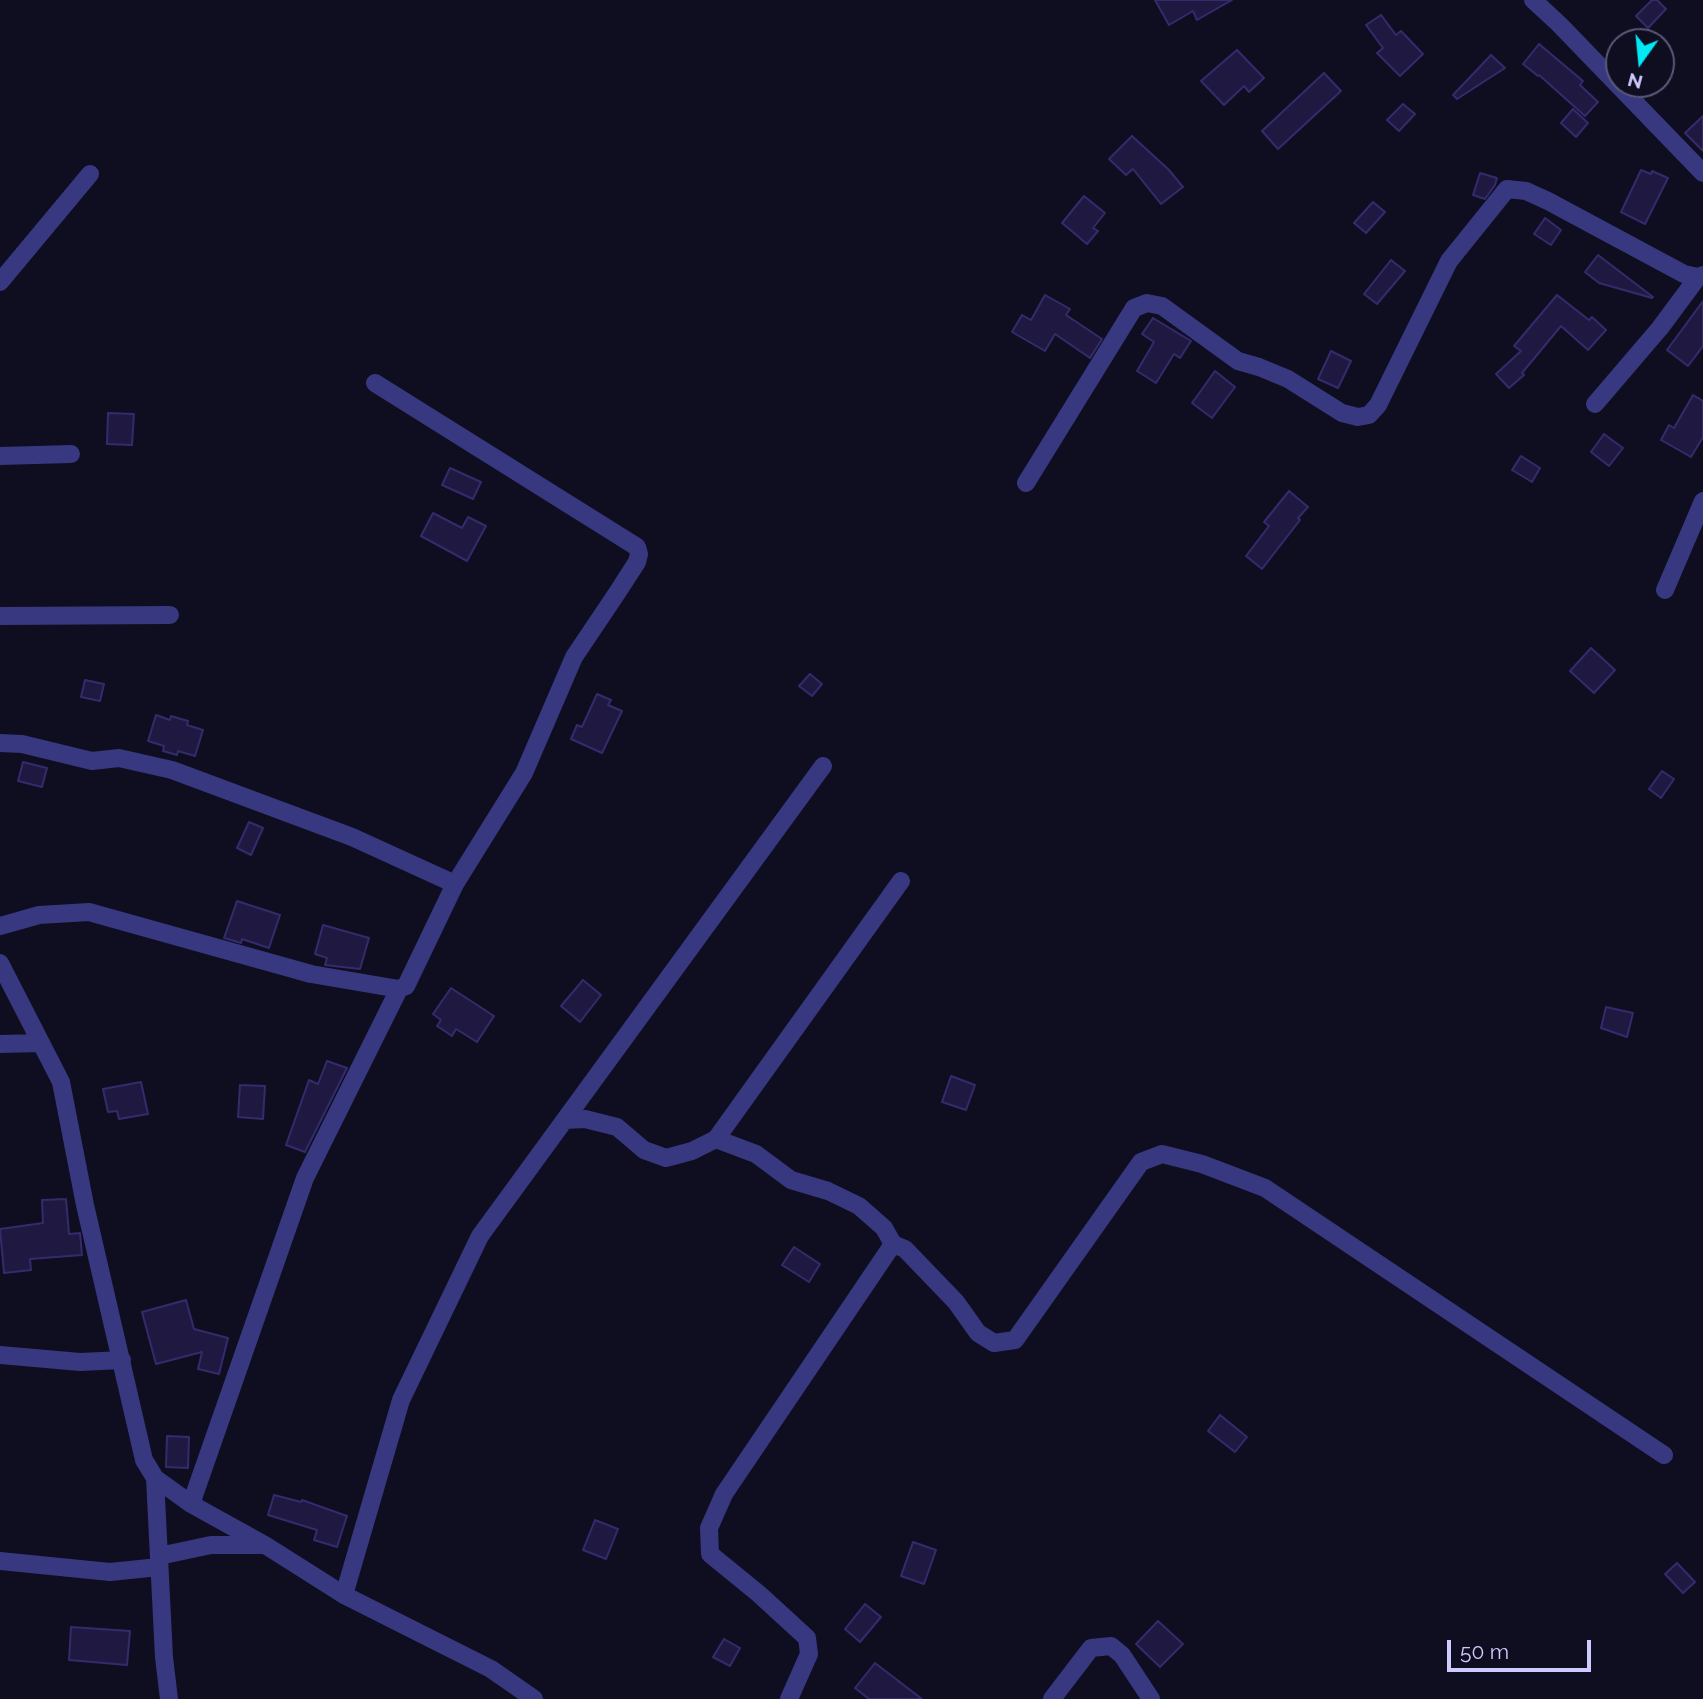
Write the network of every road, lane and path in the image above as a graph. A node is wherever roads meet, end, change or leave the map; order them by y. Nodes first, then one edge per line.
1 (1533, 0) edge
2 (1703, 173) edge
3 (90, 174) dead end
4 (1701, 276) edge
5 (0, 282) edge
6 (375, 383) dead end
7 (1595, 404) dead end
8 (71, 453) dead end
9 (0, 456) edge
10 (1026, 483) dead end
11 (1703, 501) edge
12 (1665, 590) dead end
13 (170, 615) dead end
14 (0, 616) edge
15 (0, 743) edge
16 (823, 766) dead end
17 (901, 881) dead end
18 (455, 884) junction
19 (0, 926) edge
20 (0, 963) edge
21 (399, 989) junction
22 (41, 1043) junction
23 (0, 1044) edge
24 (565, 1120) junction
25 (716, 1139) junction
26 (892, 1244) junction
27 (0, 1355) edge
28 (122, 1360) junction
29 (1664, 1455) dead end
30 (155, 1478) junction
31 (191, 1504) junction
32 (265, 1545) junction
33 (0, 1561) edge
34 (159, 1561) junction
35 (344, 1595) junction
36 (169, 1699) edge
37 (534, 1699) edge
38 (789, 1699) edge
39 (1052, 1699) edge
40 (1151, 1699) edge

1 - 2 street
3 - 5 street
4 - 7 street
4 - 10 street
6 - 18 street
8 - 9 street
11 - 12 street
13 - 14 street
15 - 18 street
16 - 24 street
17 - 25 street
18 - 21 street
19 - 21 street
20 - 22 street
21 - 31 street
22 - 23 street
22 - 28 street
24 - 25 street
24 - 35 street
25 - 26 street
26 - 29 street
26 - 38 street
27 - 28 street
28 - 30 street
30 - 31 street
30 - 34 street
31 - 32 street
32 - 34 street
32 - 35 street
33 - 34 street
34 - 36 street
35 - 37 street
39 - 40 street

